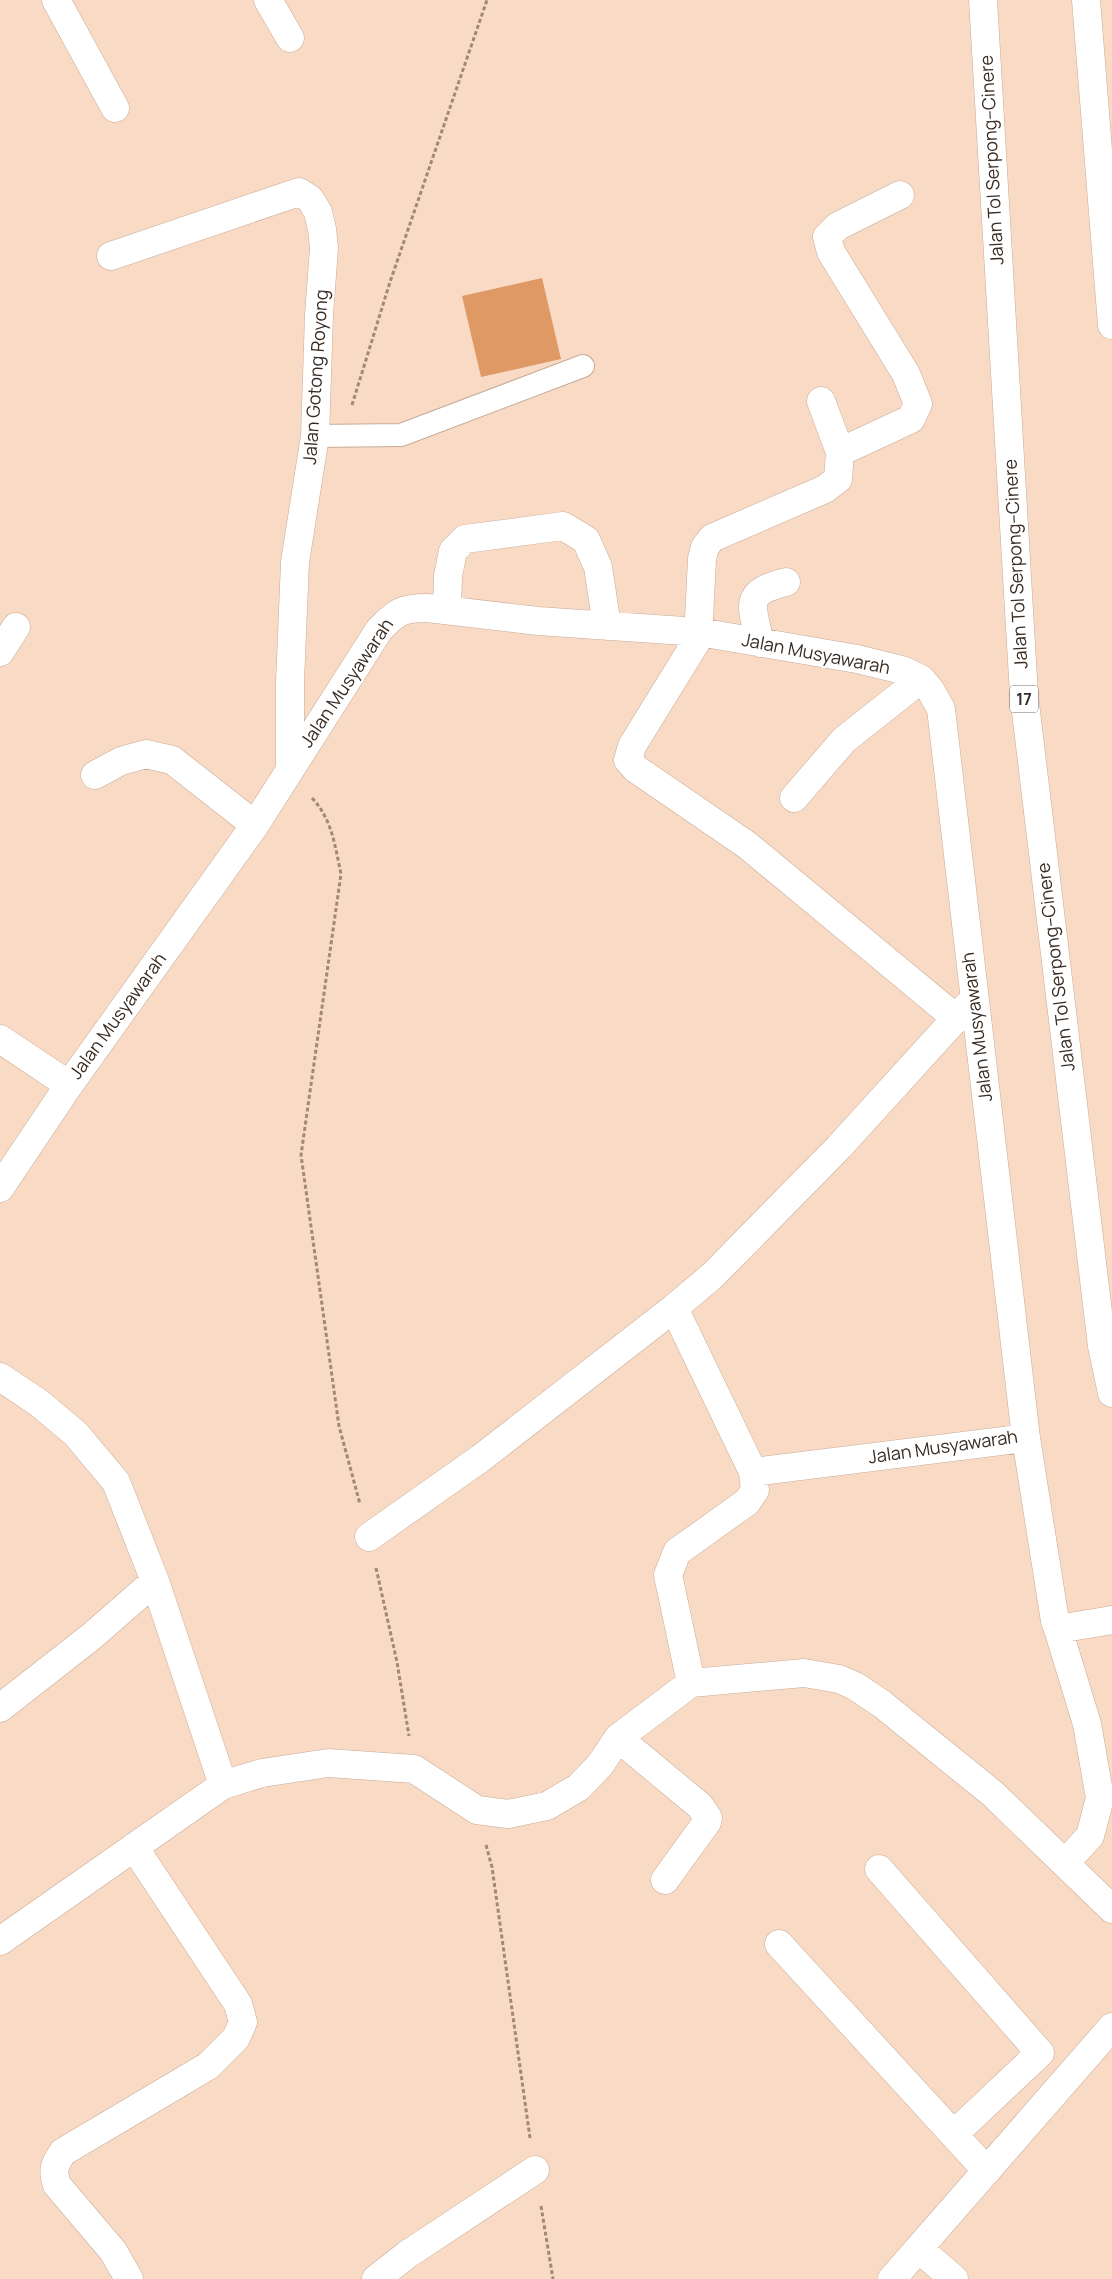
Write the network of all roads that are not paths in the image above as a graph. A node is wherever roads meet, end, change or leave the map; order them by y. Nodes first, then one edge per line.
1 (56, 0) edge
2 (268, 0) edge
3 (983, 0) edge
4 (1086, 0) edge
5 (290, 38) dead end
6 (115, 108) dead end
7 (900, 195) dead end
8 (111, 256) dead end
9 (1112, 325) edge
10 (583, 366) dead end
11 (822, 401) dead end
12 (315, 436) junction
13 (840, 452) junction
14 (786, 582) dead end
15 (447, 610) junction
16 (607, 626) junction
17 (16, 627) dead end
18 (699, 632) junction
19 (760, 643) junction
20 (0, 652) edge
21 (921, 679) junction
22 (290, 769) junction
23 (95, 774) dead end
24 (794, 798) dead end
25 (255, 825) junction
26 (974, 998) junction
27 (957, 1019) junction
28 (0, 1039) edge
29 (69, 1085) junction
30 (0, 1188) edge
31 (674, 1308) junction
32 (0, 1377) edge
33 (1112, 1393) edge
34 (1026, 1438) junction
35 (753, 1472) junction
36 (369, 1538) road end
37 (155, 1581) junction
38 (1104, 1621) edge
39 (1058, 1629) junction
40 (691, 1683) junction
41 (0, 1708) edge
42 (618, 1738) junction
43 (224, 1785) junction
44 (134, 1848) junction
45 (1065, 1863) junction
46 (879, 1869) dead end
47 (665, 1880) dead end
48 (1112, 1909) edge
49 (0, 1941) edge
50 (779, 1944) dead end
51 (1112, 2027) edge
52 (954, 2134) junction
53 (535, 2170) road end
54 (988, 2171) junction
55 (919, 2248) junction
56 (130, 2279) edge
57 (376, 2279) edge
58 (892, 2279) edge
59 (954, 2279) edge

1 - 6 main road
2 - 5 main road
3 - 33 main road, Jalan Tol Serpong–Cinere / 17
4 - 9 main road
7 - 13 main road
8 - 12 main road, Jalan Gotong Royong
10 - 12 lane
11 - 13 main road
12 - 22 main road, Jalan Gotong Royong
13 - 18 main road
14 - 19 main road
15 - 16 main road, Jalan Musyawarah
15 - 16 main road
15 - 22 main road, Jalan Musyawarah
16 - 18 main road, Jalan Musyawarah
17 - 20 main road
18 - 19 main road, Jalan Musyawarah
18 - 27 main road
19 - 21 main road, Jalan Musyawarah
21 - 24 main road
21 - 26 main road, Jalan Musyawarah
22 - 25 main road, Jalan Musyawarah
23 - 25 main road
25 - 29 main road, Jalan Musyawarah
26 - 27 main road
26 - 34 main road, Jalan Musyawarah
27 - 31 main road
28 - 29 main road
29 - 30 main road, Jalan Musyawarah
31 - 35 main road
31 - 36 main road
32 - 37 main road
34 - 35 main road, Jalan Musyawarah
34 - 39 main road
35 - 40 main road
37 - 41 main road
37 - 43 main road
38 - 39 main road
39 - 45 main road
40 - 42 main road
40 - 45 main road
42 - 43 main road
42 - 47 main road
43 - 44 main road
44 - 49 main road
44 - 56 main road
45 - 48 main road
46 - 52 main road
50 - 52 main road
51 - 54 main road
52 - 54 main road
53 - 57 main road
54 - 55 main road
55 - 58 main road
55 - 59 main road

